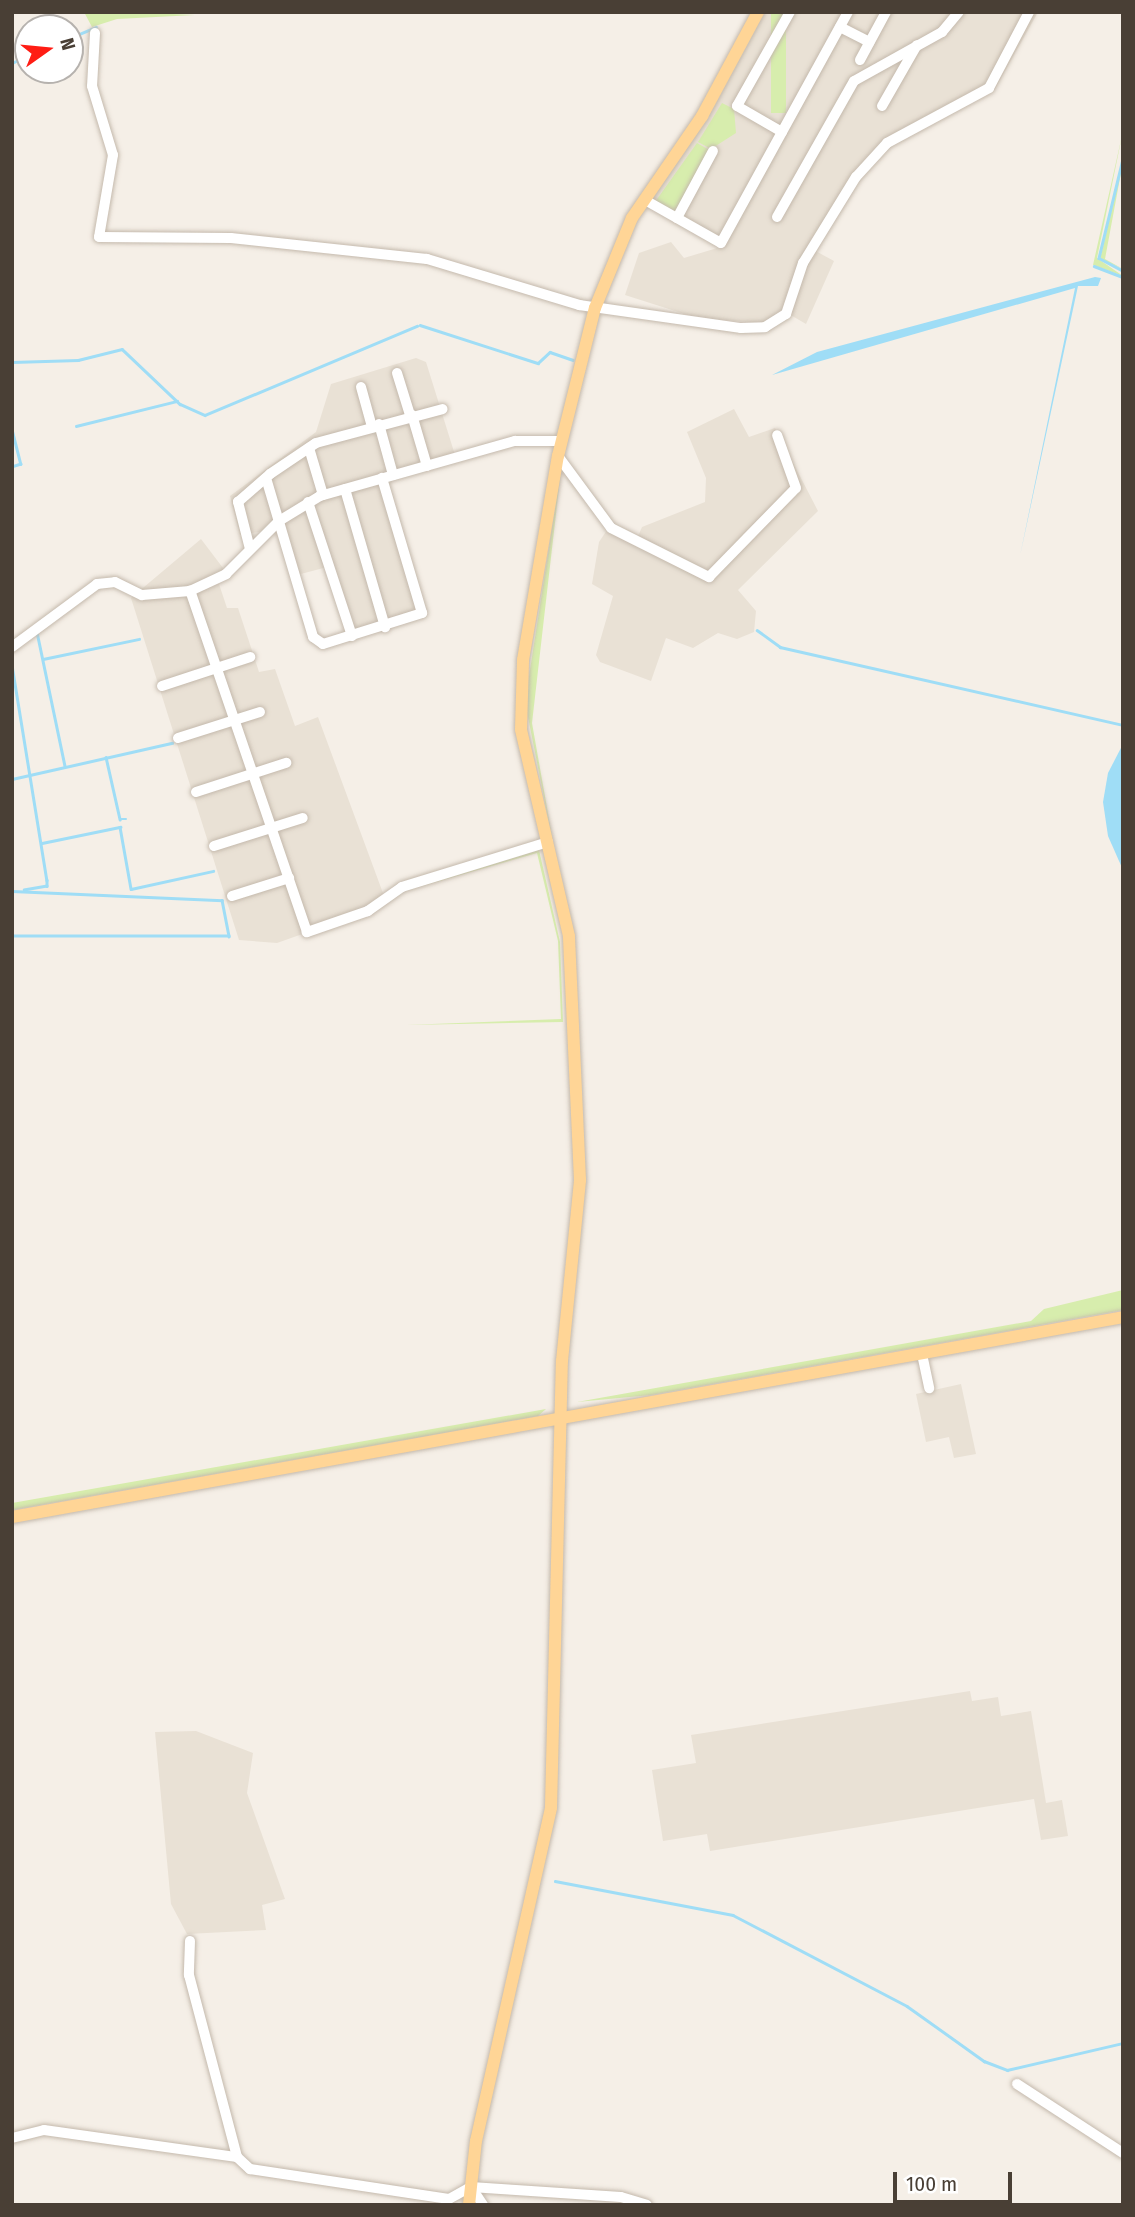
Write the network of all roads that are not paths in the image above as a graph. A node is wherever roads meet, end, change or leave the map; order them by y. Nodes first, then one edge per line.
1 (758, 12) edge
2 (790, 12) edge
3 (848, 12) edge
4 (886, 12) edge
5 (958, 12) edge
6 (1029, 12) edge
7 (840, 27) junction
8 (95, 33) dead end
9 (869, 42) junction
10 (917, 45) junction
11 (860, 60) dead end
12 (882, 106) dead end
13 (782, 132) junction
14 (713, 151) dead end
15 (645, 200) junction
16 (777, 217) dead end
17 (677, 218) junction
18 (595, 308) junction
19 (397, 373) dead end
20 (361, 387) dead end
21 (443, 409) dead end
22 (411, 415) junction
23 (376, 426) junction
24 (777, 435) dead end
25 (562, 442) junction
26 (309, 448) junction
27 (558, 456) junction
28 (427, 466) junction
29 (388, 476) junction
30 (266, 478) junction
31 (345, 489) junction
32 (323, 495) junction
33 (308, 502) junction
34 (279, 521) junction
35 (250, 549) junction
36 (190, 591) junction
37 (385, 627) junction
38 (352, 636) junction
39 (12, 648) edge
40 (250, 657) dead end
41 (216, 668) junction
42 (162, 686) dead end
43 (260, 712) dead end
44 (235, 721) junction
45 (178, 738) dead end
46 (286, 763) dead end
47 (253, 774) junction
48 (196, 792) dead end
49 (303, 818) dead end
50 (272, 827) junction
51 (548, 842) junction
52 (214, 846) dead end
53 (289, 878) junction
54 (232, 896) dead end
55 (1123, 1317) edge
56 (922, 1354) junction
57 (929, 1388) dead end
58 (562, 1419) junction
59 (12, 1517) edge
60 (190, 1941) dead end
61 (1017, 2084) dead end
62 (12, 2138) edge
63 (1123, 2153) edge
64 (237, 2157) junction
65 (471, 2188) junction
66 (469, 2205) edge
67 (483, 2205) edge
68 (647, 2205) edge

1 - 15 main road
2 - 13 street
3 - 7 street
4 - 9 street
5 - 10 street
6 - 18 street
7 - 9 street
7 - 13 street
8 - 18 street
9 - 11 street
10 - 12 street
10 - 16 street
13 - 17 street
14 - 17 street
15 - 17 street
15 - 18 main road
18 - 25 main road
19 - 22 street
20 - 23 street
21 - 22 street
22 - 23 street
22 - 28 street
23 - 26 street
23 - 29 street
24 - 27 street
25 - 27 main road
25 - 28 street
26 - 30 street
26 - 32 street
27 - 51 main road
28 - 29 street
29 - 31 street
29 - 37 street
30 - 34 street
30 - 35 street
31 - 32 street
31 - 37 street
32 - 33 street
33 - 34 street
33 - 38 street
34 - 35 street
34 - 38 street
35 - 36 street
36 - 39 street
36 - 41 street
37 - 38 street
40 - 41 street
41 - 42 street
41 - 44 street
43 - 44 street
44 - 45 street
44 - 47 street
46 - 47 street
47 - 48 street
47 - 50 street
49 - 50 street
50 - 52 street
50 - 53 street
51 - 53 street
51 - 58 main road
53 - 54 street
55 - 56 main road
56 - 57 street
56 - 58 main road
58 - 59 main road
58 - 65 main road
60 - 64 street
61 - 63 street
62 - 64 street
64 - 65 street
65 - 66 main road
65 - 67 street
65 - 68 street

